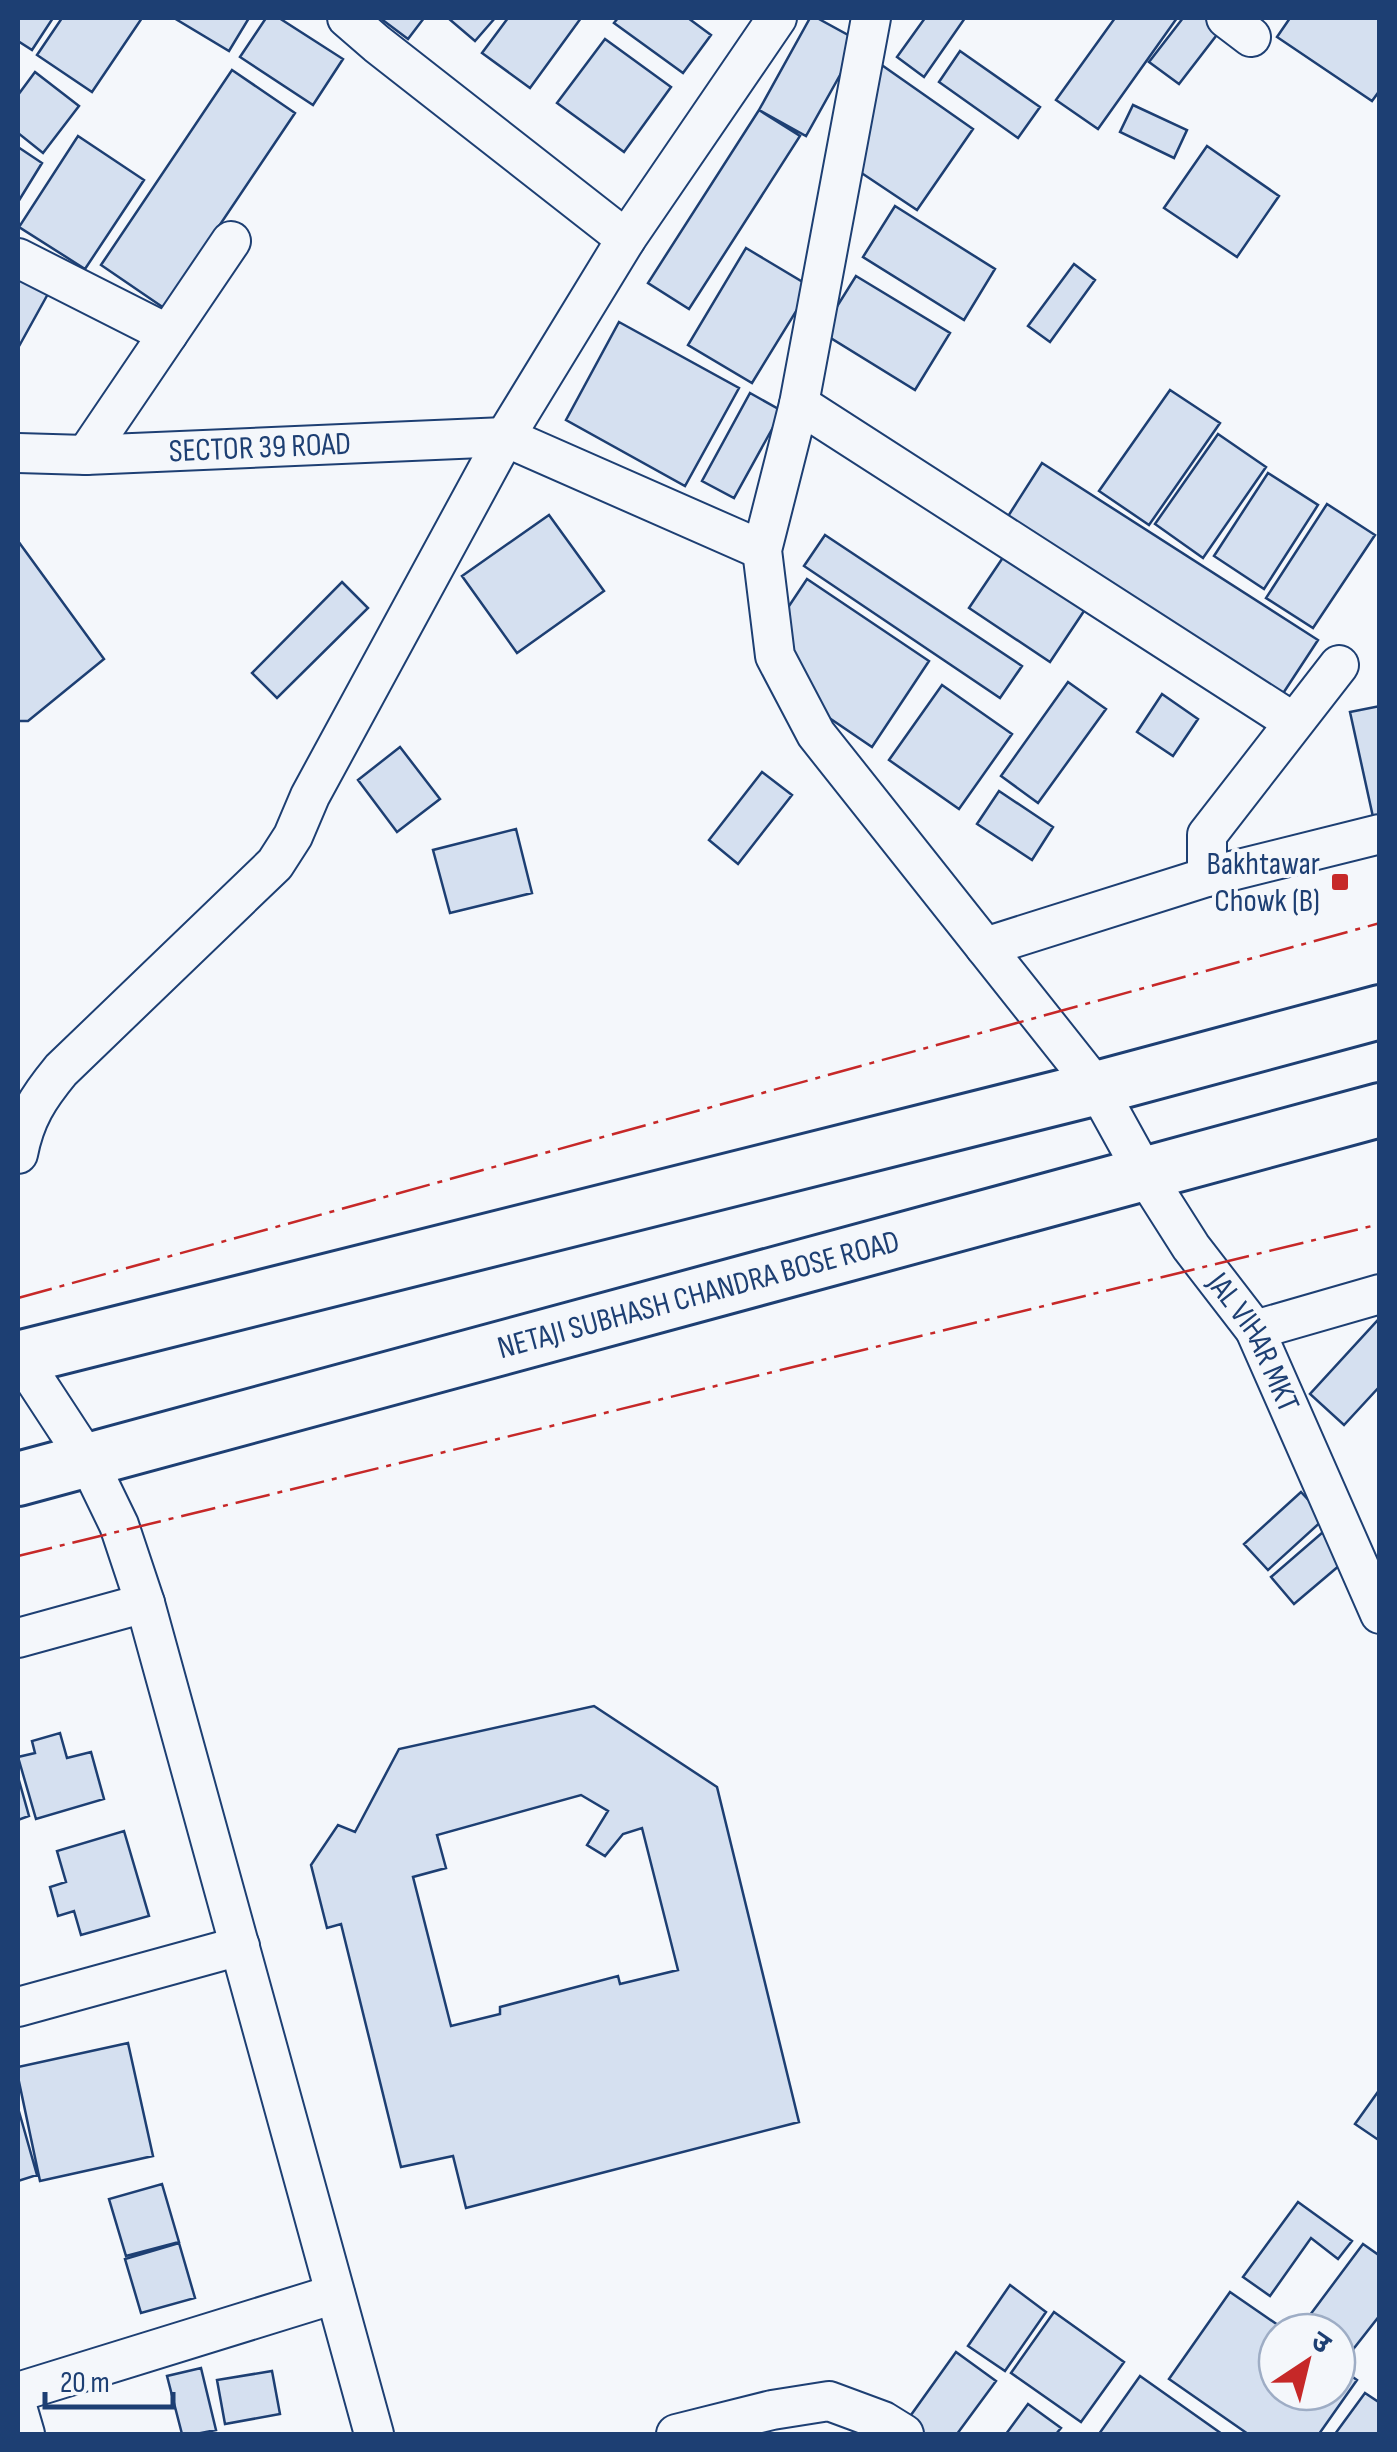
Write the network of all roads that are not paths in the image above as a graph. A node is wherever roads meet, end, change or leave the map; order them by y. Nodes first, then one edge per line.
1 (347, 18) edge
2 (777, 18) edge
3 (871, 18) edge
4 (626, 239) junction
5 (231, 242) dead end
6 (18, 258) edge
7 (168, 334) junction
8 (799, 404) junction
9 (506, 437) junction
10 (18, 454) edge
11 (86, 455) junction
12 (762, 550) junction
13 (1338, 665) dead end
14 (1293, 722) junction
15 (1380, 834) edge
16 (1207, 877) junction
17 (985, 948) junction
18 (1380, 1012) edge
19 (1097, 1088) junction
20 (1380, 1110) edge
21 (18, 1154) edge
22 (1144, 1173) junction
23 (1380, 1294) edge
24 (1255, 1330) junction
25 (18, 1357) edge
26 (88, 1461) junction
27 (18, 1479) edge
28 (145, 1603) junction
29 (1380, 1614) edge
30 (18, 1638) edge
31 (240, 1946) junction
32 (18, 2007) edge
33 (335, 2294) junction
34 (18, 2392) edge
35 (18, 2410) edge
36 (25, 2434) edge
37 (374, 2434) edge
38 (676, 2434) edge
39 (904, 2434) edge

1 - 4 street
2 - 4 street
3 - 8 street
4 - 9 street
5 - 7 street
6 - 7 street
7 - 11 street
8 - 12 street
8 - 14 street
9 - 11 street, SECTOR 39 ROAD
9 - 12 street
9 - 21 street
10 - 11 street, SECTOR 39 ROAD
12 - 17 street, JAL VIHAR MKT
13 - 14 street
14 - 16 street
15 - 16 street
16 - 17 street
17 - 19 street, JAL VIHAR MKT
18 - 19 main road
19 - 22 street, JAL VIHAR MKT
19 - 25 main road
20 - 22 main road, NETAJI SUBHASH CHANDRA BOSE ROAD
22 - 24 street, JAL VIHAR MKT
22 - 26 main road, NETAJI SUBHASH CHANDRA BOSE ROAD
23 - 24 street
24 - 29 street, JAL VIHAR MKT
25 - 26 street
26 - 27 main road, NETAJI SUBHASH CHANDRA BOSE ROAD
26 - 28 street
28 - 30 street
28 - 31 street
31 - 32 street
31 - 33 street
33 - 34 street
33 - 37 street
35 - 36 street
38 - 39 street

